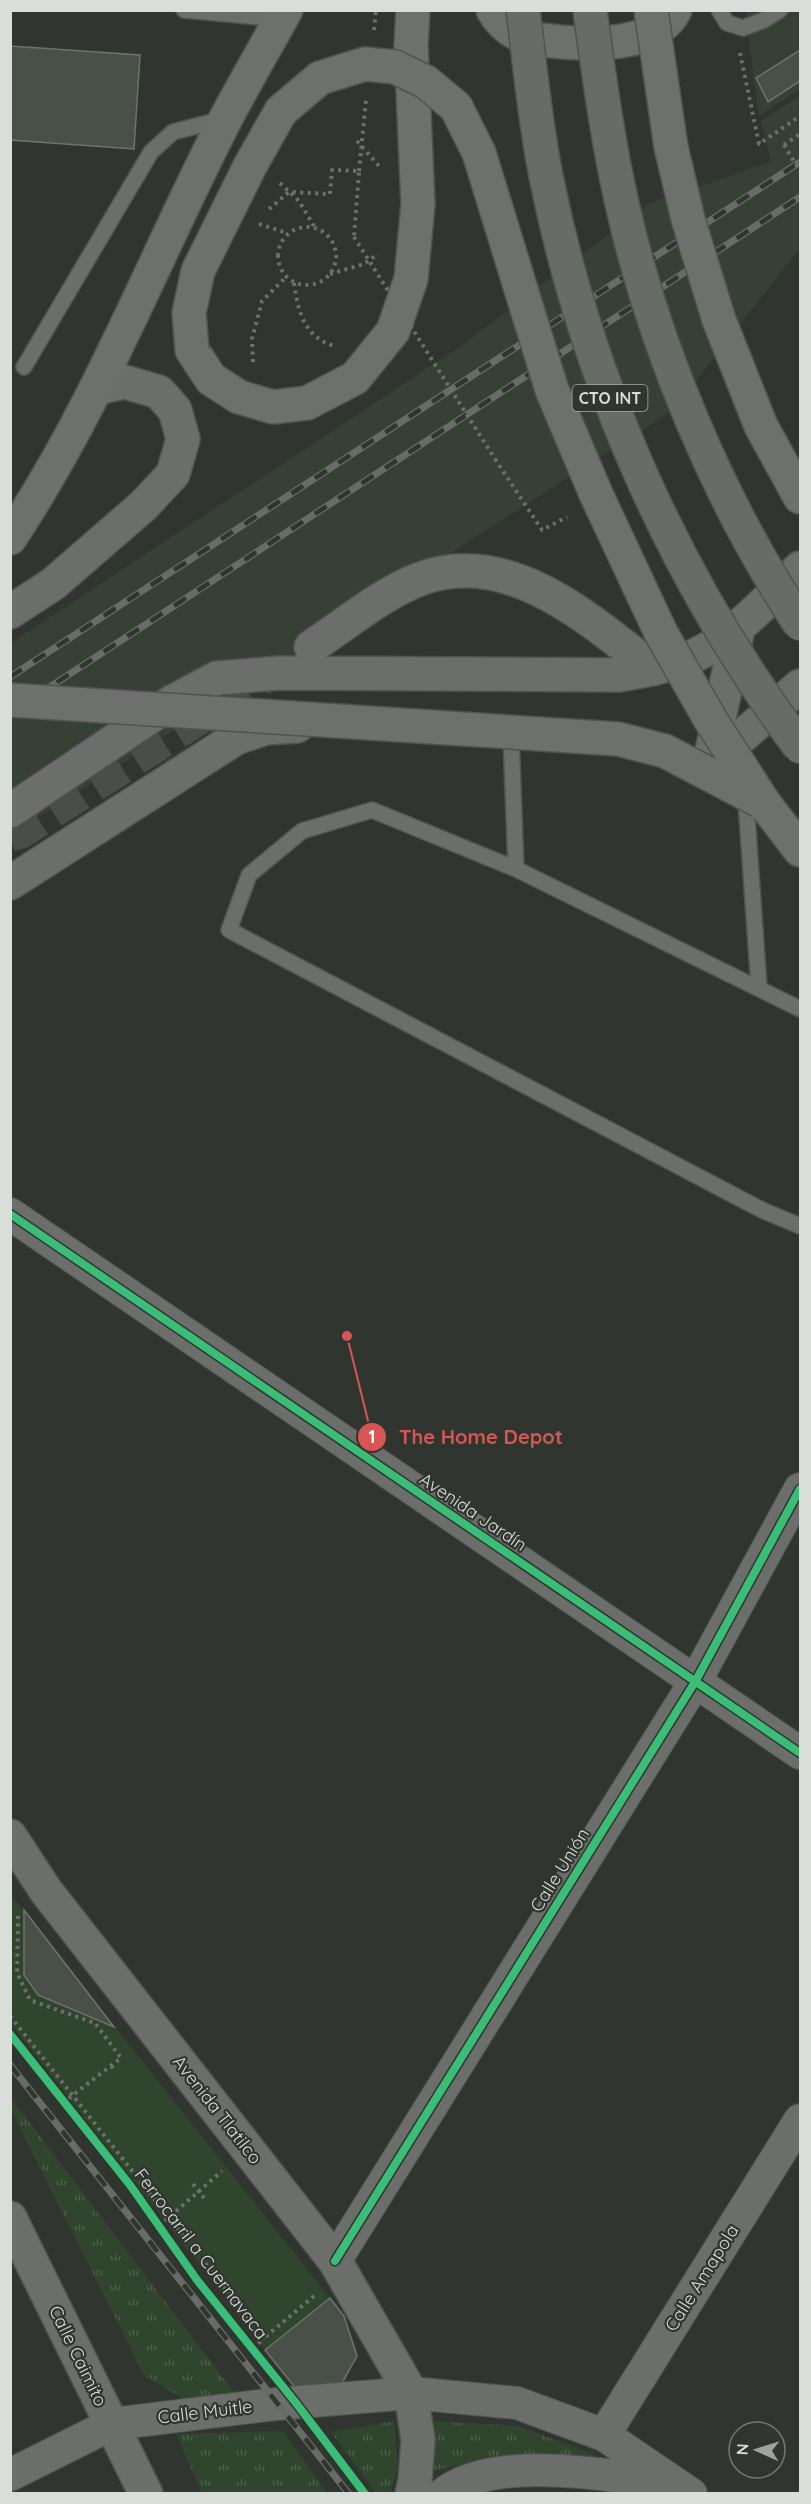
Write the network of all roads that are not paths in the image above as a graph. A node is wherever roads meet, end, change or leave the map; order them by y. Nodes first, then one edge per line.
1 (184, 10) edge
2 (413, 10) edge
3 (493, 10) edge
4 (524, 10) edge
5 (590, 10) edge
6 (651, 10) edge
7 (675, 10) edge
8 (719, 10) edge
9 (780, 10) edge
10 (283, 15) edge
11 (226, 118) junction
12 (24, 367) dead end
13 (98, 388) junction
14 (801, 497) edge
15 (10, 538) edge
16 (801, 568) edge
17 (10, 612) edge
18 (801, 624) edge
19 (738, 627) junction
20 (311, 647) dead end
21 (653, 669) junction
22 (801, 686) edge
23 (10, 700) edge
24 (511, 736) junction
25 (801, 747) edge
26 (709, 765) junction
27 (755, 802) junction
28 (10, 811) edge
29 (801, 850) edge
30 (801, 862) edge
31 (516, 869) junction
32 (10, 883) edge
33 (759, 987) junction
34 (801, 1009) edge
35 (10, 1214) edge
36 (801, 1226) edge
37 (801, 1489) edge
38 (696, 1682) junction
39 (801, 1753) edge
40 (10, 1836) edge
41 (801, 2120) edge
42 (10, 2218) edge
43 (335, 2261) junction
44 (411, 2393) junction
45 (112, 2424) junction
46 (604, 2435) junction
47 (10, 2475) edge
48 (683, 2488) edge
49 (146, 2493) edge
50 (412, 2493) edge
51 (443, 2493) edge

1 - 10 lane
2 - 27 main road, CTO INT, bridge
3 - 7 main road
4 - 25 highway, CTO INT, bridge
5 - 18 highway, bridge
6 - 14 main road, bridge
8 - 9 lane
10 - 11 main road
11 - 12 lane
11 - 13 main road
13 - 15 main road
13 - 17 street
16 - 19 street
19 - 21 street
19 - 26 street
20 - 21 street
21 - 28 street
22 - 26 street
23 - 27 main road, bridge
24 - 26 street
24 - 31 lane
24 - 32 street
26 - 27 street
27 - 29 main road, CTO INT
27 - 30 street
27 - 33 lane
31 - 33 lane
31 - 36 lane
33 - 34 lane
35 - 38 street, Avenida Jardín
37 - 38 street, Calle Unión
38 - 39 street, Avenida Jardín
38 - 43 street, Calle Unión
40 - 43 street, Avenida Tlatilco
41 - 46 street, Calle Amapola
42 - 45 street, Calle Caimito
43 - 44 street, Avenida Tlatilco
44 - 45 street, Calle Muitle
44 - 46 street
44 - 50 street, Avenida Tlatilco
45 - 47 street, Calle Muitle
45 - 49 street, Calle Caimito
46 - 48 street
48 - 51 street

